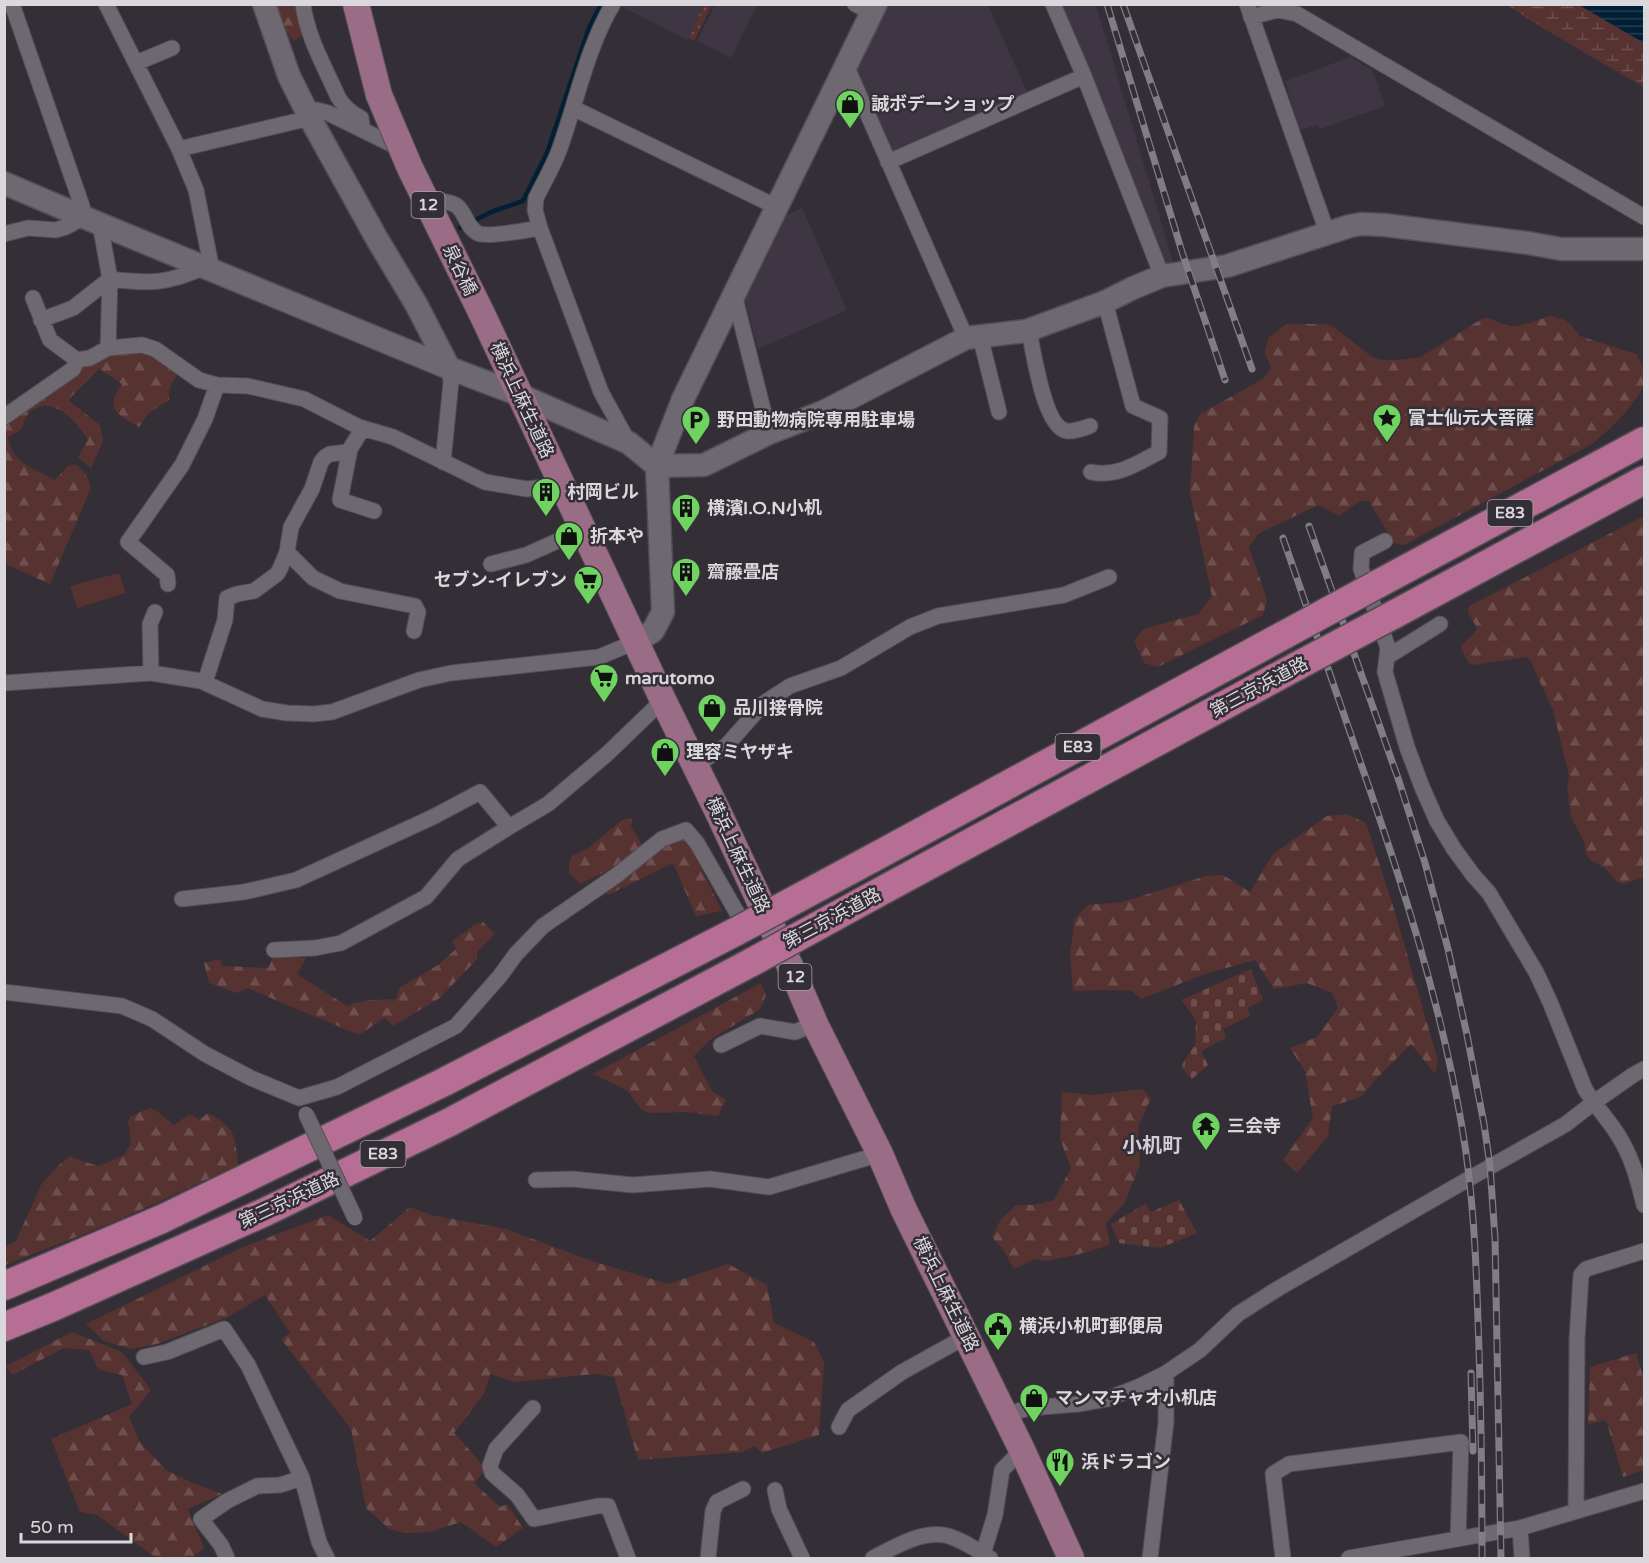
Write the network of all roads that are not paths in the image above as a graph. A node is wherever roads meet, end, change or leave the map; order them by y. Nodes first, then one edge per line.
1 (12, 4) edge
2 (106, 4) edge
3 (264, 4) edge
4 (303, 4) edge
5 (356, 4) edge
6 (614, 4) edge
7 (1053, 4) edge
8 (868, 7) edge
9 (1249, 11) edge
10 (172, 48) dead end
11 (136, 63) junction
12 (846, 65) junction
13 (1084, 76) junction
14 (573, 108) junction
15 (309, 114) junction
16 (364, 130) junction
17 (179, 148) junction
18 (888, 162) junction
19 (4, 183) edge
20 (777, 207) junction
21 (1644, 217) edge
22 (92, 221) junction
23 (540, 228) junction
24 (1327, 232) junction
25 (4, 234) edge
26 (1644, 249) edge
27 (208, 269) junction
28 (1162, 276) junction
29 (110, 279) junction
30 (734, 294) junction
31 (33, 298) dead end
32 (1105, 302) junction
33 (482, 314) joint
34 (41, 320) junction
35 (1029, 330) junction
36 (973, 337) junction
37 (108, 348) junction
38 (77, 360) junction
39 (449, 368) junction
40 (217, 385) junction
41 (520, 395) junction
42 (999, 412) dead end
43 (4, 417) edge
44 (1090, 426) dead end
45 (363, 428) junction
46 (769, 433) junction
47 (1644, 441) edge
48 (629, 443) junction
49 (350, 449) junction
50 (443, 462) junction
51 (657, 466) junction
52 (1091, 472) dead end
53 (1644, 480) edge
54 (562, 485) junction
55 (374, 511) dead end
56 (582, 530) junction
57 (1385, 541) dead end
58 (286, 552) junction
59 (491, 564) dead end
60 (1108, 577) dead end
61 (168, 585) dead end
62 (155, 612) dead end
63 (1440, 624) dead end
64 (414, 631) dead end
65 (635, 642) junction
66 (1387, 657) junction
67 (151, 672) junction
68 (205, 682) junction
69 (4, 683) edge
70 (663, 699) junction
71 (695, 766) junction
72 (509, 827) junction
73 (182, 899) dead end
74 (772, 928) junction
75 (273, 950) dead end
76 (4, 992) edge
77 (815, 1024) junction
78 (721, 1045) dead end
79 (1644, 1069) edge
80 (299, 1098) junction
81 (1593, 1102) junction
82 (880, 1154) junction
83 (536, 1180) dead end
84 (1644, 1205) edge
85 (355, 1218) dead end
86 (1644, 1251) edge
87 (4, 1286) edge
88 (4, 1327) edge
89 (967, 1336) junction
90 (144, 1357) dead end
91 (1166, 1373) junction
92 (533, 1408) dead end
93 (1004, 1415) junction
94 (839, 1427) dead end
95 (1022, 1450) junction
96 (302, 1478) junction
97 (743, 1489) dead end
98 (775, 1490) dead end
99 (1644, 1491) edge
100 (1576, 1511) junction
101 (1520, 1528) junction
102 (1458, 1539) junction
103 (986, 1556) edge
104 (227, 1558) edge
105 (327, 1558) edge
106 (628, 1558) edge
107 (708, 1558) edge
108 (802, 1558) edge
109 (873, 1558) edge
110 (1071, 1558) edge
111 (1150, 1558) edge
112 (1282, 1558) edge
113 (1349, 1558) edge
114 (1522, 1558) edge

1 - 22 street
2 - 11 street
3 - 15 street
4 - 16 street
5 - 33 main road, 泉谷橋 / 12, bridge
6 - 14 street
7 - 13 street
8 - 12 street
9 - 21 street
9 - 24 street
10 - 11 street
11 - 17 street
12 - 18 street
12 - 20 street
13 - 18 street
13 - 28 street
14 - 20 street
14 - 23 street
15 - 16 street
15 - 17 street
15 - 39 street
16 - 23 street
17 - 27 street
18 - 36 street
19 - 22 street
20 - 30 street
22 - 25 street
22 - 27 street
22 - 29 street
23 - 48 street
24 - 26 street
24 - 28 street
27 - 29 street
27 - 39 street
28 - 32 street
29 - 34 street
29 - 37 street
30 - 46 street
30 - 51 street
31 - 34 street
32 - 35 street
32 - 52 street
33 - 41 main road, 横浜上麻生道路 / 12
34 - 38 street
35 - 36 street
35 - 44 street
36 - 42 street
36 - 46 street
37 - 38 street
37 - 40 street
38 - 43 street
39 - 41 street
39 - 50 street
40 - 45 street
40 - 61 street
41 - 48 street
41 - 54 main road, 横浜上麻生道路 / 12
45 - 49 street
45 - 50 street
46 - 51 street
47 - 87 highway, 第三京浜道路 / E83, bridge
48 - 51 street
49 - 55 street
49 - 58 street
50 - 54 street
51 - 65 street
53 - 88 highway, 第三京浜道路 / E83, bridge
54 - 56 main road, 横浜上麻生道路 / 12
56 - 59 street
56 - 65 main road, 横浜上麻生道路 / 12
57 - 66 street
58 - 64 street
58 - 68 street
60 - 71 street
62 - 67 street
63 - 66 street
65 - 68 street
65 - 70 main road, 横浜上麻生道路 / 12
66 - 81 street
67 - 68 street
67 - 69 street
70 - 71 main road, 横浜上麻生道路 / 12
70 - 72 street
71 - 74 main road, 横浜上麻生道路 / 12
72 - 73 street
72 - 75 street
74 - 77 main road, 横浜上麻生道路 / 12
74 - 80 street
76 - 80 street
77 - 78 street
77 - 82 main road, 横浜上麻生道路 / 12
79 - 81 street
80 - 85 street, bridge
81 - 84 street
81 - 91 street
82 - 83 street
82 - 89 main road, 横浜上麻生道路 / 12
86 - 100 street
89 - 93 main road, 横浜上麻生道路 / 12
89 - 94 street
90 - 96 street
91 - 93 street
91 - 111 street
92 - 106 street
93 - 95 main road, 横浜上麻生道路 / 12
95 - 103 street
95 - 110 main road, 横浜上麻生道路 / 12
96 - 104 street
96 - 105 street
97 - 107 street
98 - 108 street
99 - 100 street
100 - 101 street
101 - 102 street
101 - 114 street
102 - 112 street
102 - 113 street
103 - 109 street

